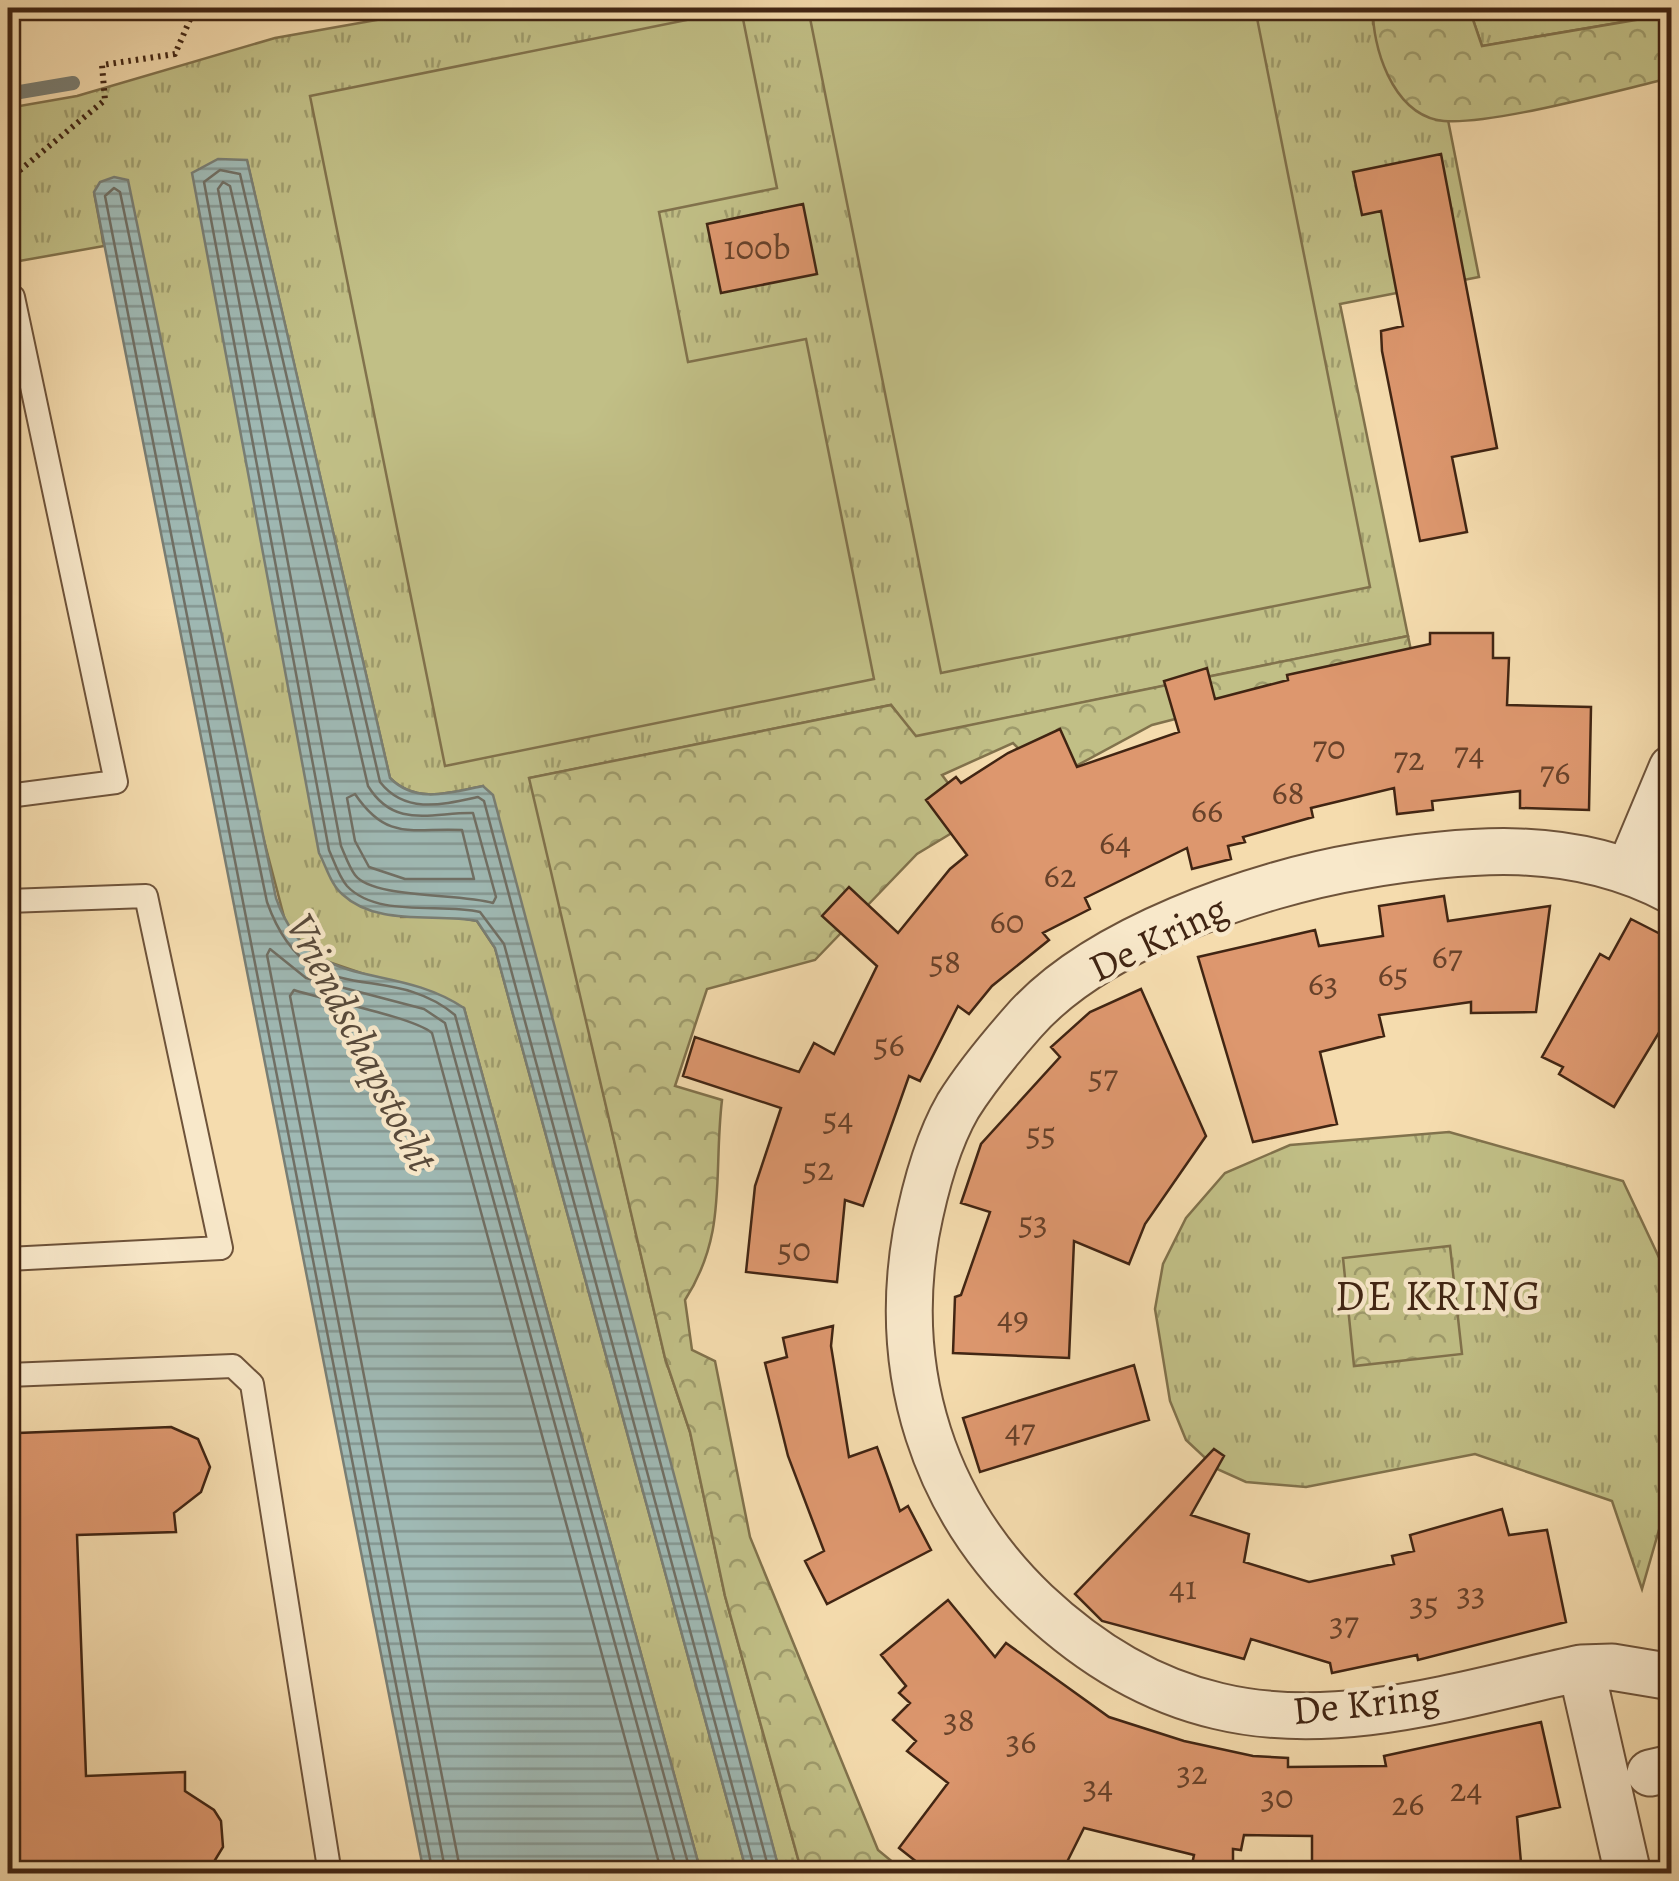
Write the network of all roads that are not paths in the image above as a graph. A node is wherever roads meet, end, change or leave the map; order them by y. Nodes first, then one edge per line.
1 (10, 296) edge
2 (1672, 768) edge
3 (8, 796) edge
4 (1630, 868) junction
5 (1672, 890) edge
6 (8, 901) edge
7 (8, 1259) edge
8 (8, 1375) edge
9 (1581, 1668) junction
10 (1672, 1677) edge
11 (330, 1874) edge
12 (1628, 1874) edge

1 - 3 lane
2 - 4 street
4 - 5 street, De Kring
4 - 9 street, De Kring
6 - 7 lane
8 - 11 lane
9 - 10 street, De Kring
9 - 12 street

